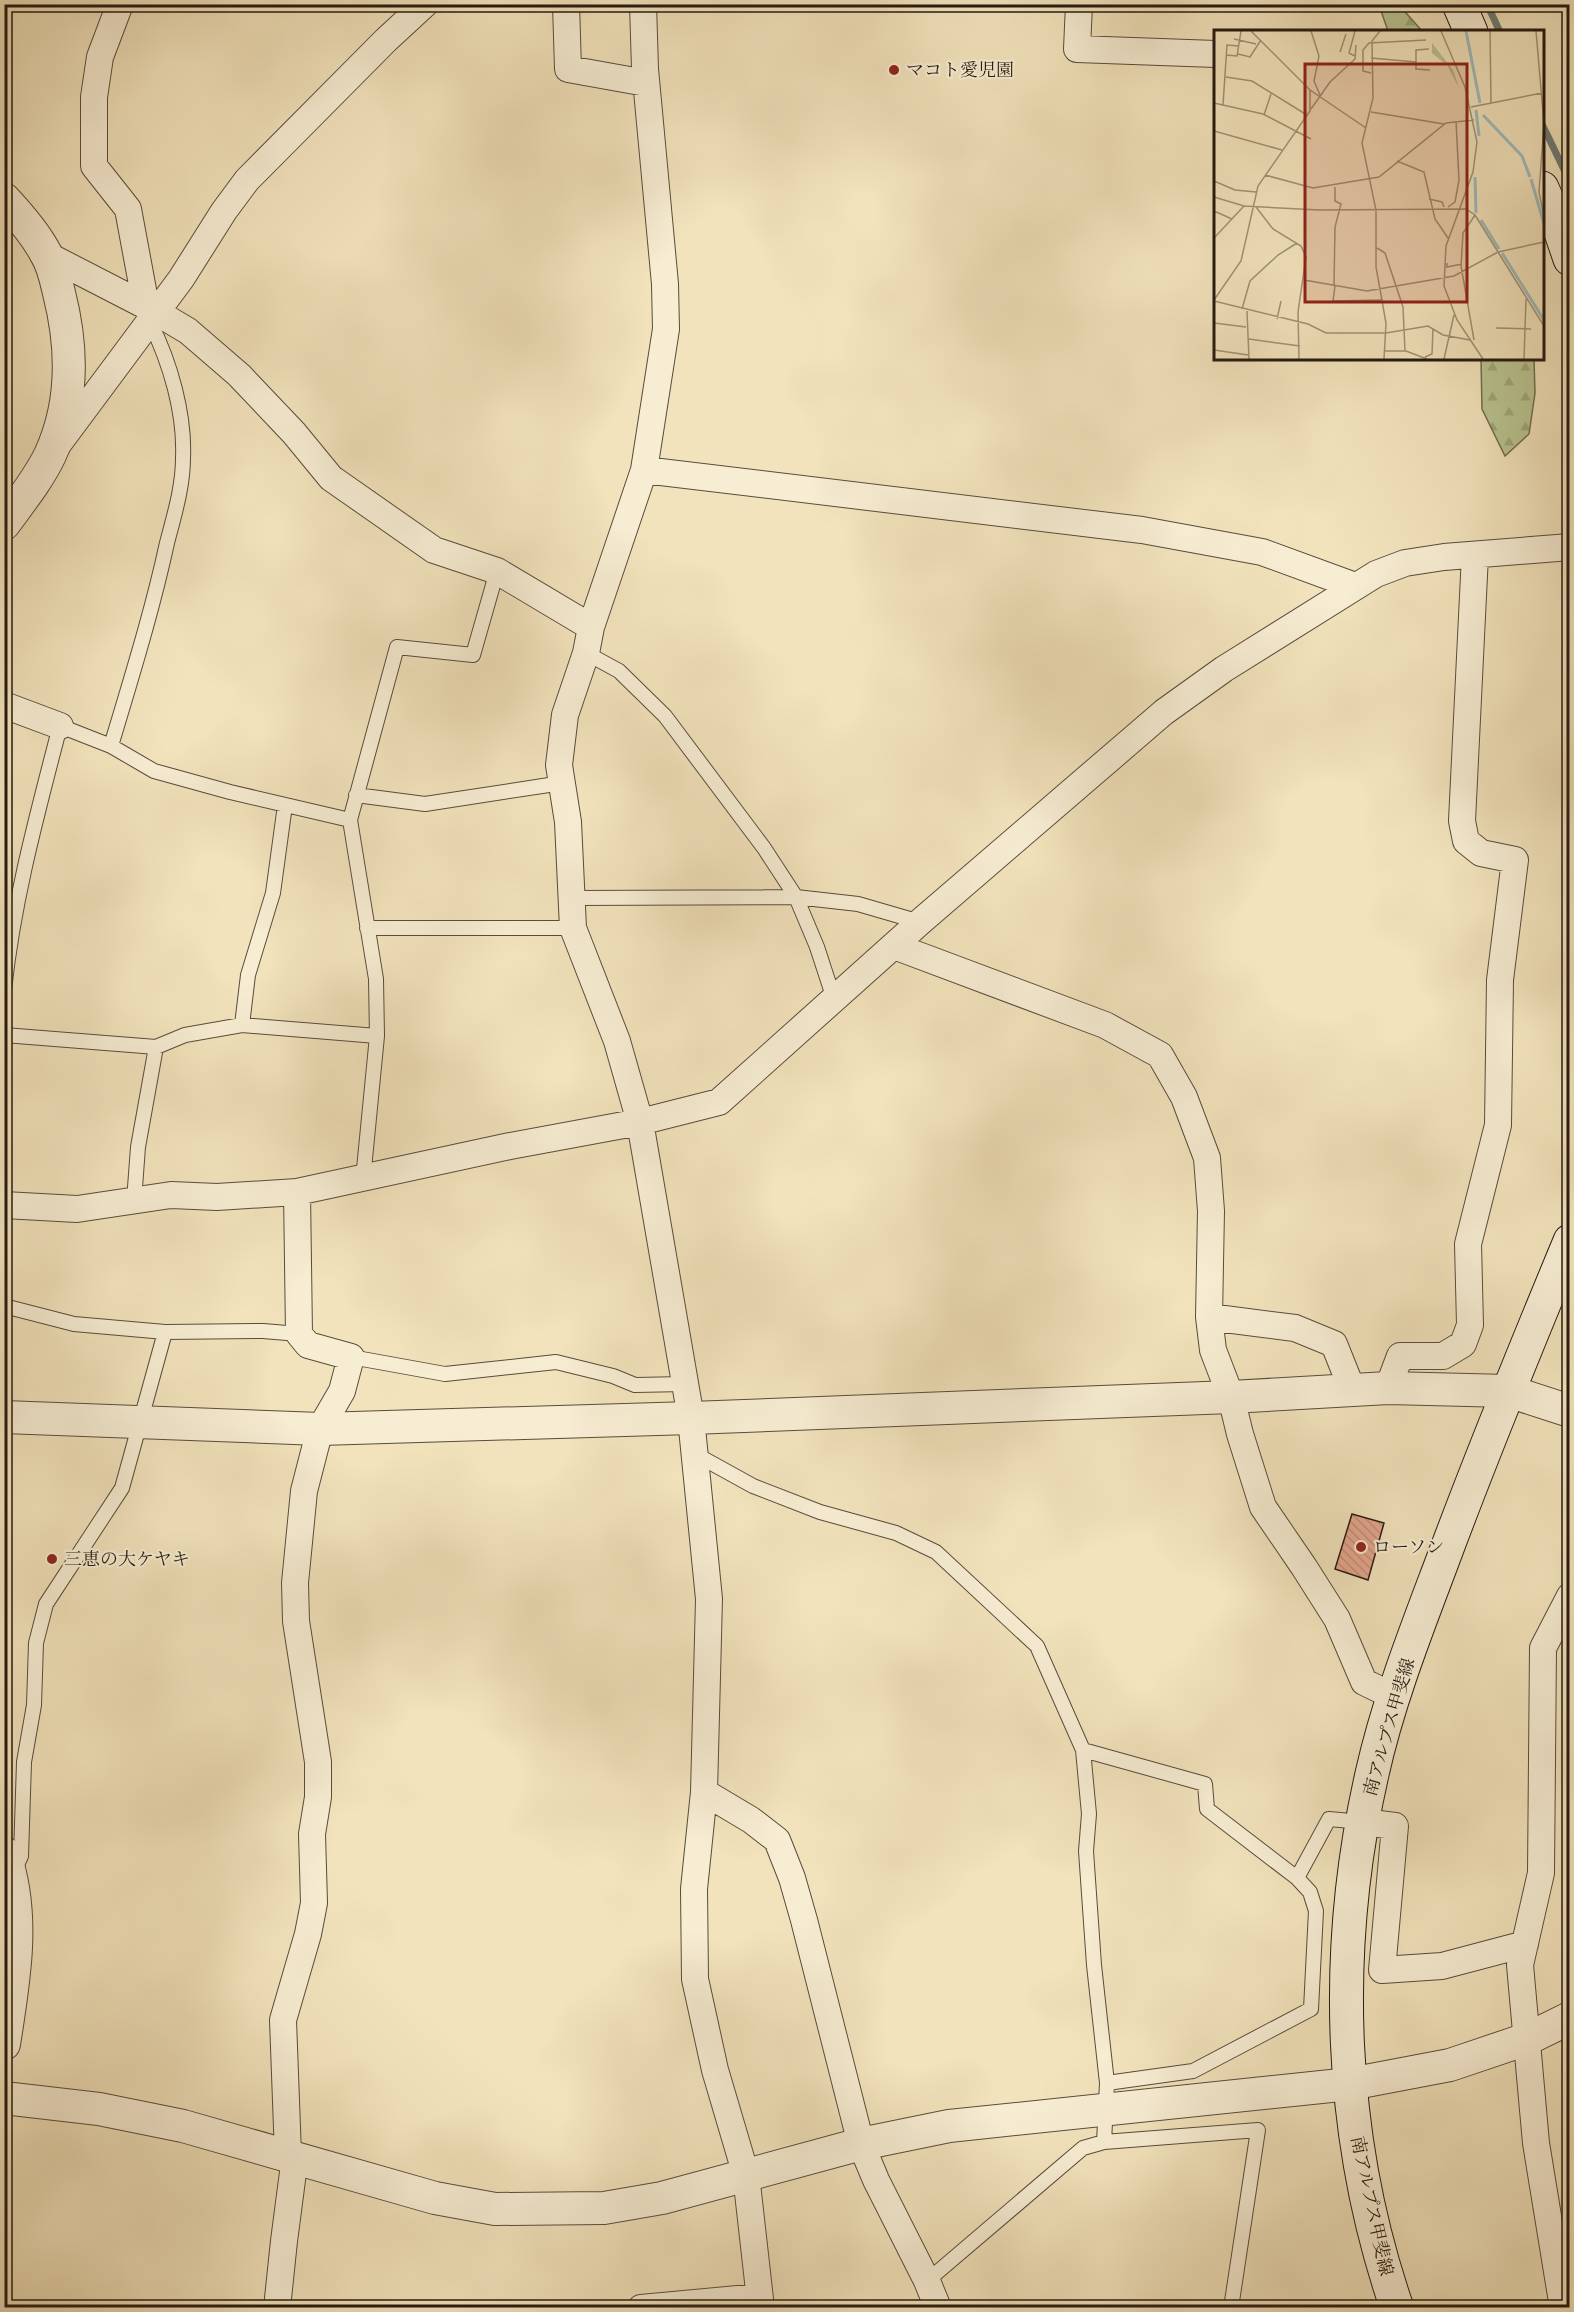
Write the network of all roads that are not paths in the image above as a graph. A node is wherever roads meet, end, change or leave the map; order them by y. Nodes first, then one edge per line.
1 (120, 4) edge
2 (425, 4) edge
3 (566, 4) edge
4 (643, 4) edge
5 (1079, 4) edge
6 (1459, 4) edge
7 (1471, 30) edge
8 (1214, 54) edge
9 (646, 83) junction
10 (1544, 192) edge
11 (4, 199) edge
12 (47, 255) junction
13 (1569, 260) edge
14 (151, 313) junction
15 (50, 455) junction
16 (644, 470) junction
17 (10, 504) edge
18 (1569, 547) edge
19 (1474, 555) junction
20 (498, 571) junction
21 (1355, 586) junction
22 (591, 627) junction
23 (586, 653) junction
24 (4, 705) edge
25 (60, 726) junction
26 (111, 746) junction
27 (562, 783) junction
28 (357, 795) junction
29 (285, 805) junction
30 (350, 820) junction
31 (796, 897) junction
32 (572, 898) junction
33 (920, 922) junction
34 (367, 928) junction
35 (573, 928) junction
36 (894, 946) junction
37 (4, 990) edge
38 (834, 999) junction
39 (242, 1025) junction
40 (4, 1035) edge
41 (377, 1036) junction
42 (156, 1047) junction
43 (640, 1122) junction
44 (363, 1179) junction
45 (297, 1192) junction
46 (134, 1201) junction
47 (4, 1205) edge
48 (1569, 1241) edge
49 (4, 1306) edge
50 (1209, 1317) junction
51 (165, 1332) junction
52 (299, 1334) junction
53 (351, 1357) junction
54 (685, 1384) junction
55 (1388, 1388) junction
56 (1352, 1389) junction
57 (1508, 1391) junction
58 (1232, 1397) junction
59 (1569, 1410) edge
60 (4, 1417) edge
61 (691, 1418) junction
62 (140, 1423) junction
63 (320, 1429) junction
64 (694, 1454) junction
65 (1569, 1596) edge
66 (1395, 1697) junction
67 (1083, 1750) junction
68 (704, 1792) junction
69 (1364, 1822) junction
70 (8, 1864) edge
71 (1298, 1878) junction
72 (1525, 1944) junction
73 (1569, 2018) edge
74 (1527, 2039) junction
75 (4, 2044) edge
76 (1350, 2084) junction
77 (1106, 2097) junction
78 (4, 2098) edge
79 (1104, 2142) junction
80 (861, 2144) junction
81 (292, 2156) junction
82 (746, 2175) junction
83 (927, 2281) junction
84 (760, 2302) edge
85 (277, 2307) edge
86 (641, 2307) edge
87 (938, 2307) edge
88 (1231, 2307) edge
89 (1397, 2307) edge
90 (1563, 2307) edge

1 - 14 street
2 - 14 street
3 - 9 street
4 - 9 street
5 - 8 street
6 - 7 main road
9 - 16 street
10 - 13 main road
11 - 12 street
12 - 14 street
12 - 15 street
14 - 15 street
14 - 20 street
14 - 26 lane
15 - 17 street
16 - 21 street
16 - 22 street
18 - 19 street
19 - 21 street
19 - 55 street
20 - 22 street
20 - 28 lane
21 - 33 street
22 - 23 street
23 - 27 street
23 - 31 lane
24 - 25 street
25 - 26 lane
25 - 37 lane
26 - 29 lane
27 - 28 lane
27 - 32 street
28 - 30 lane
29 - 30 lane
29 - 39 lane
30 - 34 lane
31 - 32 lane
31 - 33 lane
31 - 38 lane
32 - 35 street
33 - 36 street
34 - 35 lane
34 - 41 lane
35 - 43 street
36 - 38 street
36 - 50 street
38 - 43 street
39 - 41 lane
39 - 42 lane
40 - 42 lane
41 - 44 lane
42 - 46 lane
43 - 44 street
43 - 54 street
44 - 45 street
45 - 46 street
45 - 52 street
46 - 47 street
48 - 57 main road, 南アルプス甲斐線
49 - 51 lane
50 - 56 street
50 - 58 street
51 - 52 lane
51 - 62 lane
52 - 53 street
53 - 54 lane
53 - 63 street
54 - 61 street
55 - 56 street
55 - 57 street
56 - 58 street
57 - 59 street
57 - 66 main road, 南アルプス甲斐線
58 - 61 street
58 - 66 street
60 - 62 street
61 - 63 street
61 - 64 street
62 - 63 street
62 - 70 lane
63 - 81 street
64 - 67 lane
64 - 68 street
65 - 72 street
66 - 69 main road, 南アルプス甲斐線
67 - 71 lane
67 - 77 lane
68 - 80 street
68 - 82 street
69 - 71 lane
69 - 72 street
69 - 76 main road, 南アルプス甲斐線
70 - 75 street
71 - 77 lane
72 - 74 street
73 - 74 street
74 - 76 street
74 - 90 street
76 - 77 street
76 - 89 main road, 南アルプス甲斐線
77 - 79 lane
77 - 80 street
78 - 81 street
79 - 83 lane
79 - 88 lane
80 - 82 street
80 - 83 street
81 - 82 street
81 - 85 street
82 - 84 street
83 - 87 street
84 - 86 street

